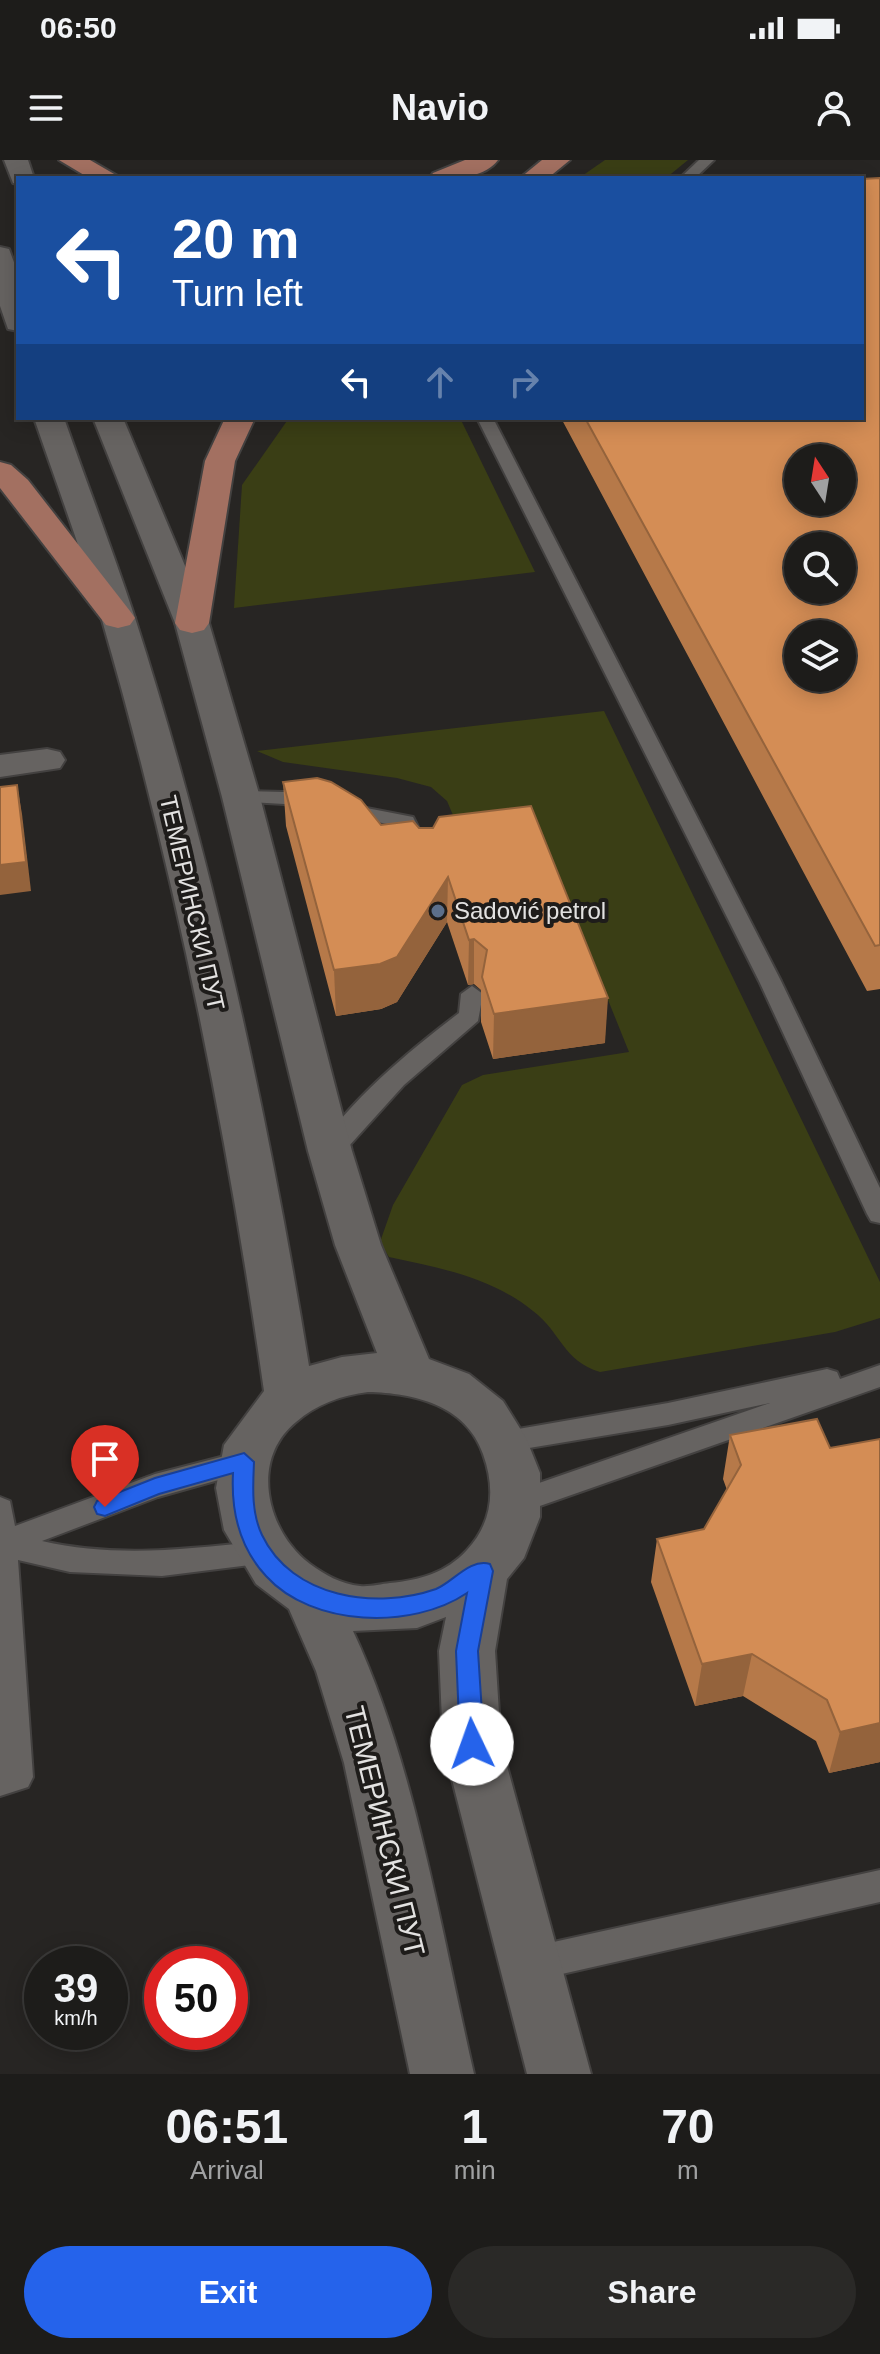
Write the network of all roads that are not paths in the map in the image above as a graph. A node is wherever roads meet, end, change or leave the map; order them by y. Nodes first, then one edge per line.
1 (71, 160) edge
2 (486, 160) edge
3 (558, 160) edge
4 (707, 160) edge
5 (105, 176) edge
6 (447, 176) edge
7 (535, 176) edge
8 (689, 176) edge
9 (0, 255) edge
10 (16, 315) edge
11 (50, 420) edge
12 (109, 420) edge
13 (239, 420) edge
14 (486, 420) edge
15 (0, 471) edge
16 (118, 618) junction
17 (192, 623) junction
18 (47, 760) dead end
19 (0, 766) edge
20 (241, 797) junction
21 (426, 864) edge
22 (472, 994) dead end
23 (330, 1151) junction
24 (880, 1214) edge
25 (880, 1368) edge
26 (410, 1374) junction
27 (880, 1376) edge
28 (290, 1400) junction
29 (505, 1441) junction
30 (244, 1462) junction
31 (517, 1502) junction
32 (0, 1509) edge
33 (2, 1544) junction
34 (263, 1553) junction
35 (482, 1571) junction
36 (309, 1594) junction
37 (0, 1781) edge
38 (880, 1886) edge
39 (531, 1964) junction
40 (442, 2074) edge
41 (559, 2074) edge

1 - 5 main road
2 - 6 main road
3 - 7 main road
4 - 8 lane
9 - 10 main road
11 - 16 main road, ТЕМЕРИНСКИ ПУТ
12 - 17 main road
13 - 17 main road
14 - 24 lane
15 - 16 main road
16 - 28 main road, ТЕМЕРИНСКИ ПУТ
17 - 20 main road
18 - 19 main road
20 - 21 lane
20 - 23 main road
22 - 23 lane
23 - 26 main road
25 - 29 lane
26 - 28 main road
26 - 29 main road
27 - 31 lane
28 - 30 main road
29 - 31 main road
30 - 33 lane
30 - 34 main road
31 - 35 main road
32 - 33 lane
33 - 34 lane
33 - 37 lane
34 - 36 main road
35 - 36 main road
35 - 39 main road
36 - 40 main road, ТЕМЕРИНСКИ ПУТ
38 - 39 lane
39 - 41 main road

